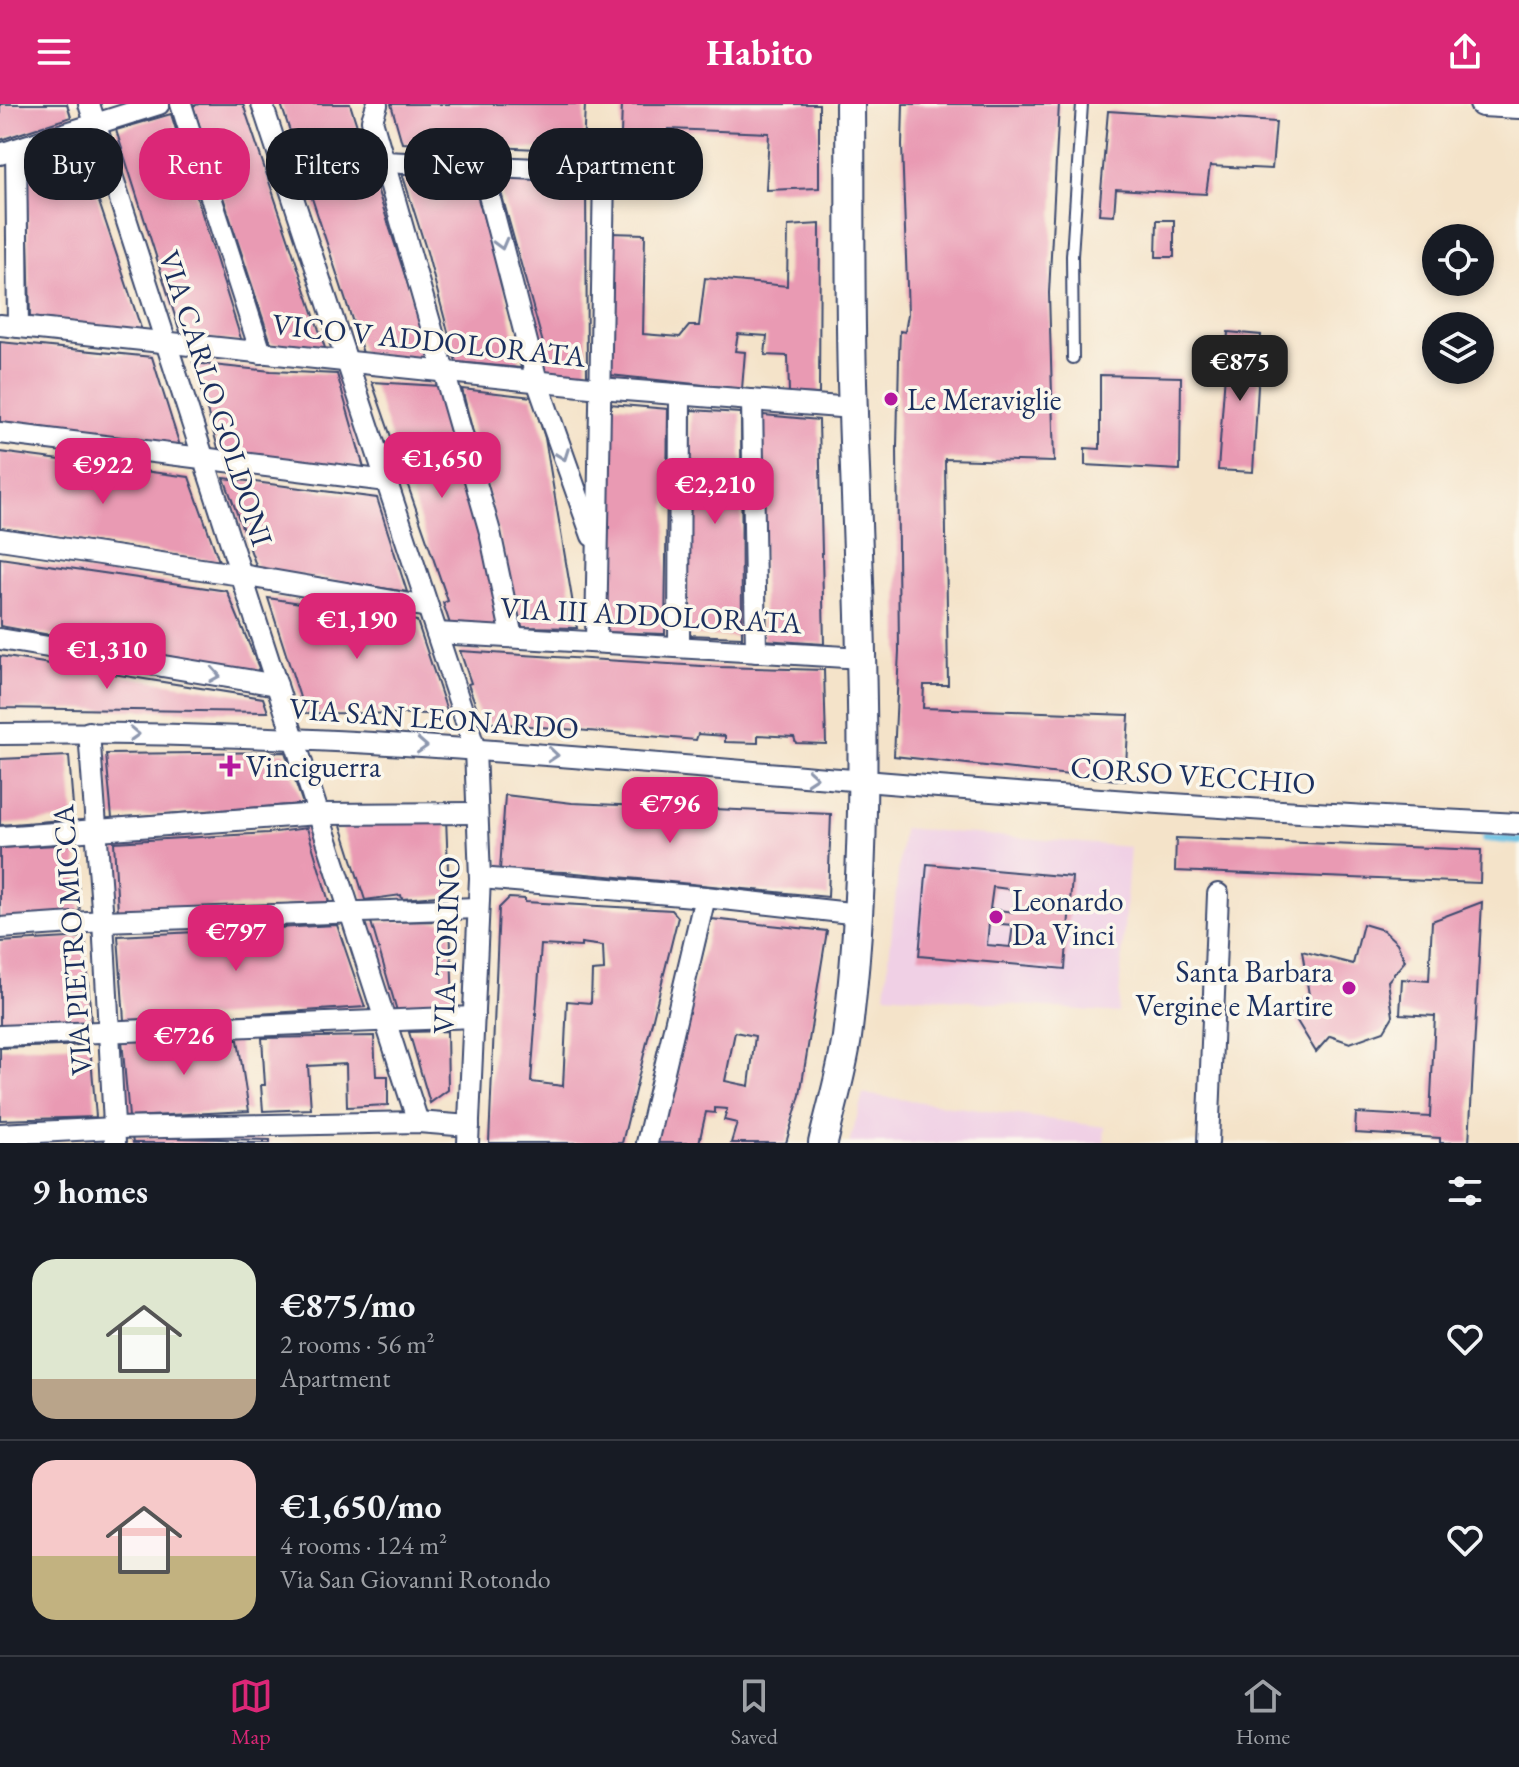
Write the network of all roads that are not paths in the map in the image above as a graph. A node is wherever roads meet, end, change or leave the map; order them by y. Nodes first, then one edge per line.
1 (89, 104) edge
2 (159, 104) edge
3 (181, 104) edge
4 (262, 104) edge
5 (850, 104) edge
6 (1082, 104) edge
7 (1482, 104) edge
8 (377, 105) edge
9 (1519, 106) edge
10 (96, 124) junction
11 (374, 128) edge
12 (8, 151) edge
13 (512, 169) edge
14 (388, 175) edge
15 (490, 200) edge
16 (9, 326) edge
17 (166, 342) junction
18 (261, 353) junction
19 (1073, 358) dead end
20 (347, 362) junction
21 (446, 371) junction
22 (537, 381) junction
23 (600, 388) junction
24 (680, 395) junction
25 (752, 400) junction
26 (852, 408) junction
27 (0, 433) edge
28 (204, 458) junction
29 (387, 481) junction
30 (0, 539) edge
31 (597, 550) junction
32 (241, 575) junction
33 (428, 607) junction
34 (437, 633) junction
35 (512, 637) junction
36 (0, 639) edge
37 (596, 642) junction
38 (679, 647) junction
39 (756, 652) junction
40 (862, 658) junction
41 (277, 685) junction
42 (89, 732) junction
43 (0, 734) edge
44 (294, 739) junction
45 (475, 749) junction
46 (863, 781) junction
47 (477, 813) junction
48 (319, 814) junction
49 (1519, 824) edge
50 (94, 831) junction
51 (0, 837) edge
52 (480, 878) junction
53 (1218, 894) dead end
54 (705, 897) junction
55 (477, 908) junction
56 (350, 912) junction
57 (859, 914) junction
58 (103, 921) junction
59 (0, 928) edge
60 (474, 1017) junction
61 (385, 1020) junction
62 (107, 1032) junction
63 (0, 1036) edge
64 (418, 1122) junction
65 (77, 1132) junction
66 (0, 1134) edge
67 (468, 1134) edge
68 (114, 1136) edge
69 (59, 1143) edge
70 (647, 1143) edge
71 (823, 1143) edge
72 (1208, 1143) edge

1 - 10 street, VIA CARLO GOLDONI
2 - 10 street
3 - 18 street
4 - 20 street, VIA TORINO
5 - 26 main road
6 - 19 lane
7 - 9 street
8 - 11 street
10 - 12 street
10 - 17 street, VIA CARLO GOLDONI
12 - 16 street
13 - 23 street
14 - 21 street
15 -> 22 street
16 - 17 street, VICO V ADDOLORATA
17 - 18 street, VICO V ADDOLORATA
17 - 28 street, VIA CARLO GOLDONI
18 - 20 street, VICO V ADDOLORATA
20 - 21 street, VICO V ADDOLORATA
20 - 29 street, VIA TORINO
21 - 22 street, VICO V ADDOLORATA
21 - 35 street
22 - 23 street, VICO V ADDOLORATA
22 -> 31 street
23 - 24 street, VICO V ADDOLORATA
23 - 31 street
24 - 25 street, VICO V ADDOLORATA
24 - 38 street
25 - 26 street, VICO V ADDOLORATA
25 - 39 street
26 - 40 main road
27 - 28 street
28 - 29 street
28 - 32 street, VIA CARLO GOLDONI
29 - 33 street, VIA TORINO
30 - 32 street
31 - 37 street
32 - 33 street
32 - 41 street, VIA CARLO GOLDONI
33 - 34 street, VIA TORINO
34 - 35 street, VIA III ADDOLORATA
34 - 45 street, VIA TORINO
35 - 37 street, VIA III ADDOLORATA
36 -> 41 street
37 - 38 street, VIA III ADDOLORATA
38 - 39 street, VIA III ADDOLORATA
39 - 40 street, VIA III ADDOLORATA
40 - 46 main road
41 - 44 street, VIA CARLO GOLDONI
42 - 43 street, VIA SAN LEONARDO
42 -> 44 street, VIA SAN LEONARDO
42 - 50 street, VIA PIETRO MICCA
44 -> 45 street, VIA SAN LEONARDO
44 - 48 street, VIA CARLO GOLDONI
45 -> 46 street, VIA SAN LEONARDO
45 - 47 street, VIA TORINO
46 - 49 street, CORSO VECCHIO
46 - 57 main road
47 - 48 street
47 - 52 street, VIA TORINO
48 - 50 street
48 - 56 street, VIA CARLO GOLDONI
50 - 51 street
50 - 58 street, VIA PIETRO MICCA
52 - 54 street
52 - 55 street, VIA TORINO
53 - 72 street
54 - 57 street
54 - 70 street
55 - 56 street
55 - 60 street, VIA TORINO
56 - 58 street
56 - 61 street, VIA CARLO GOLDONI
57 - 71 main road
58 - 59 street
58 - 62 street, VIA PIETRO MICCA
60 - 61 street
60 - 67 street, VIA TORINO
61 - 62 street
61 - 64 street, VIA CARLO GOLDONI
62 - 63 street
62 - 68 street, VIA PIETRO MICCA
64 - 67 street
64 - 68 street
65 - 66 street
65 - 68 street
65 - 69 street

